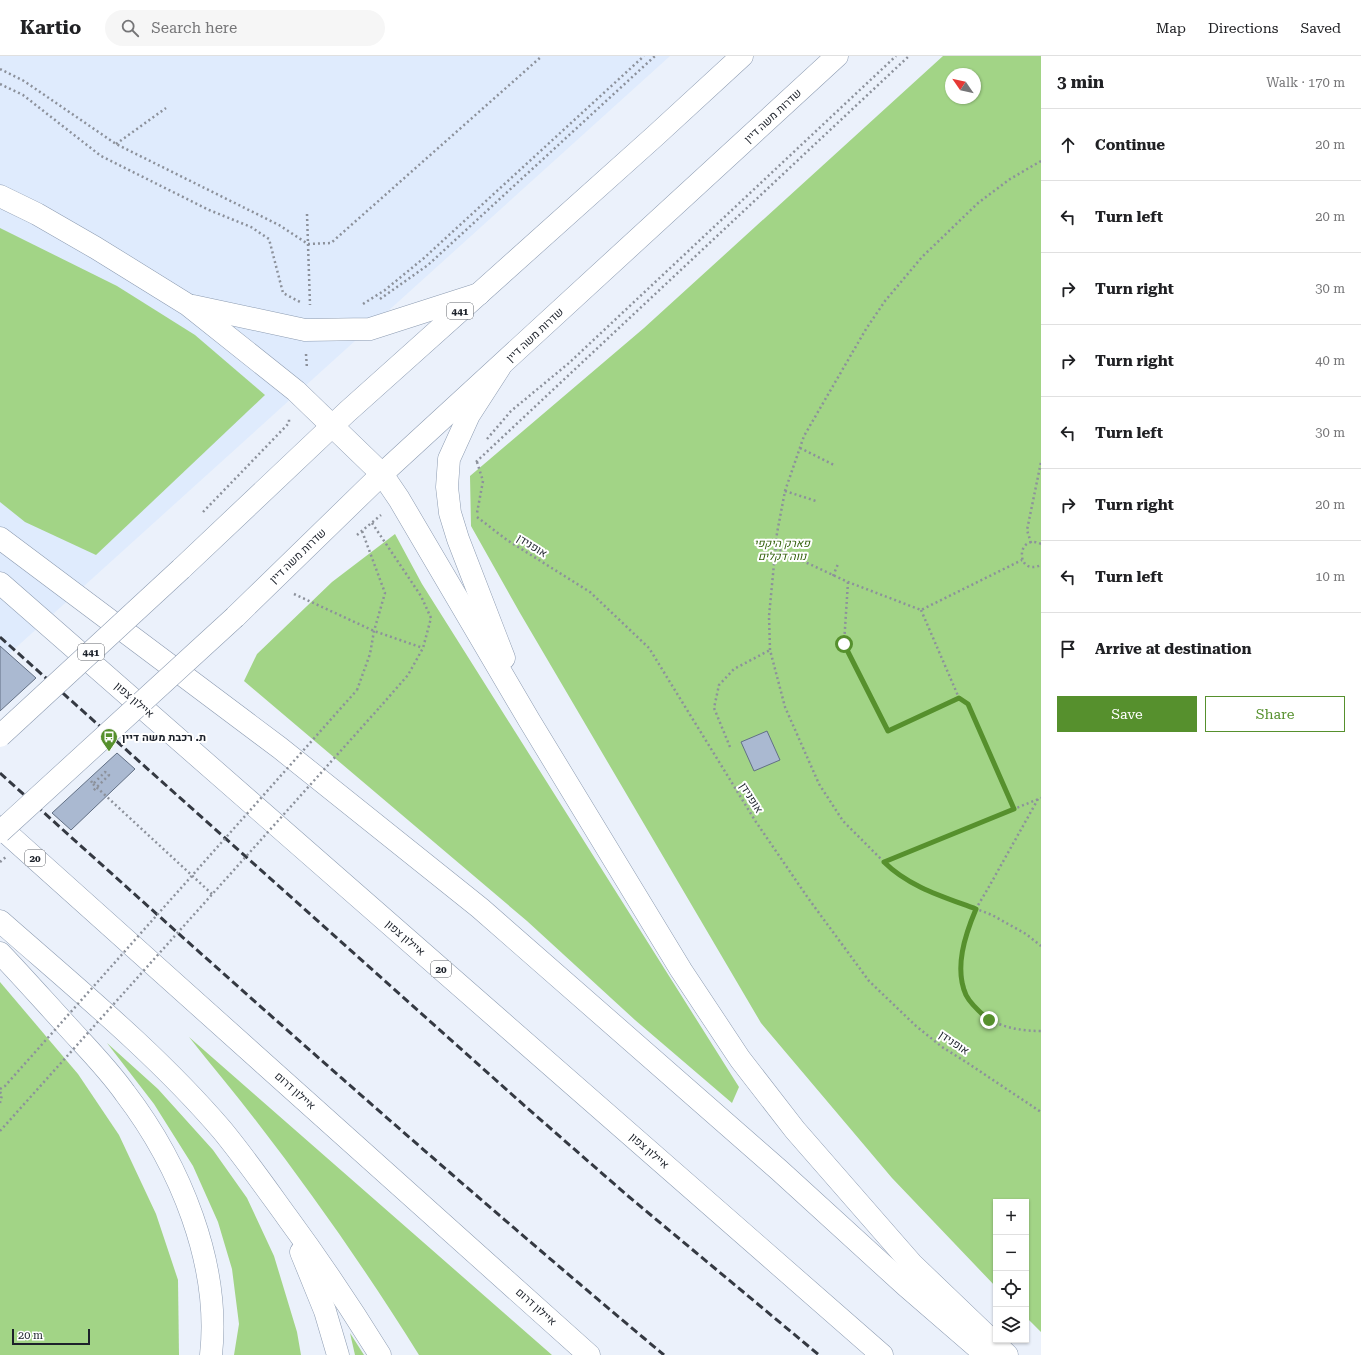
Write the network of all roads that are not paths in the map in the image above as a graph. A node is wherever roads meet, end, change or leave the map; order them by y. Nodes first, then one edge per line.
1 (742, 56) edge
2 (837, 56) edge
3 (0, 196) edge
4 (479, 294) junction
5 (188, 305) junction
6 (500, 367) junction
7 (333, 426) junction
8 (382, 474) junction
9 (0, 538) edge
10 (0, 583) edge
11 (528, 720) junction
12 (0, 736) edge
13 (0, 827) edge
14 (0, 832) edge
15 (0, 921) edge
16 (0, 953) edge
17 (288, 1219) junction
18 (211, 1355) edge
19 (338, 1355) edge
20 (380, 1355) edge
21 (589, 1355) edge
22 (882, 1355) edge
23 (986, 1355) edge
24 (1007, 1355) edge

1 - 4 main road, 441
2 - 6 main road, שדרות משה דיין
3 - 5 main road
4 - 5 main road
4 - 7 main road, 441
5 - 7 main road
6 - 8 main road, שדרות משה דיין
6 - 11 main road
7 - 8 main road
7 - 12 main road, 441, bridge
8 - 11 main road
8 - 14 main road, שדרות משה דיין, bridge
9 - 23 main road
10 - 22 main road, איילון צפון / 20
11 - 24 main road
13 - 21 main road, איילון דרום / 20
15 - 17 main road
16 - 18 main road
17 - 19 main road
17 - 20 main road

